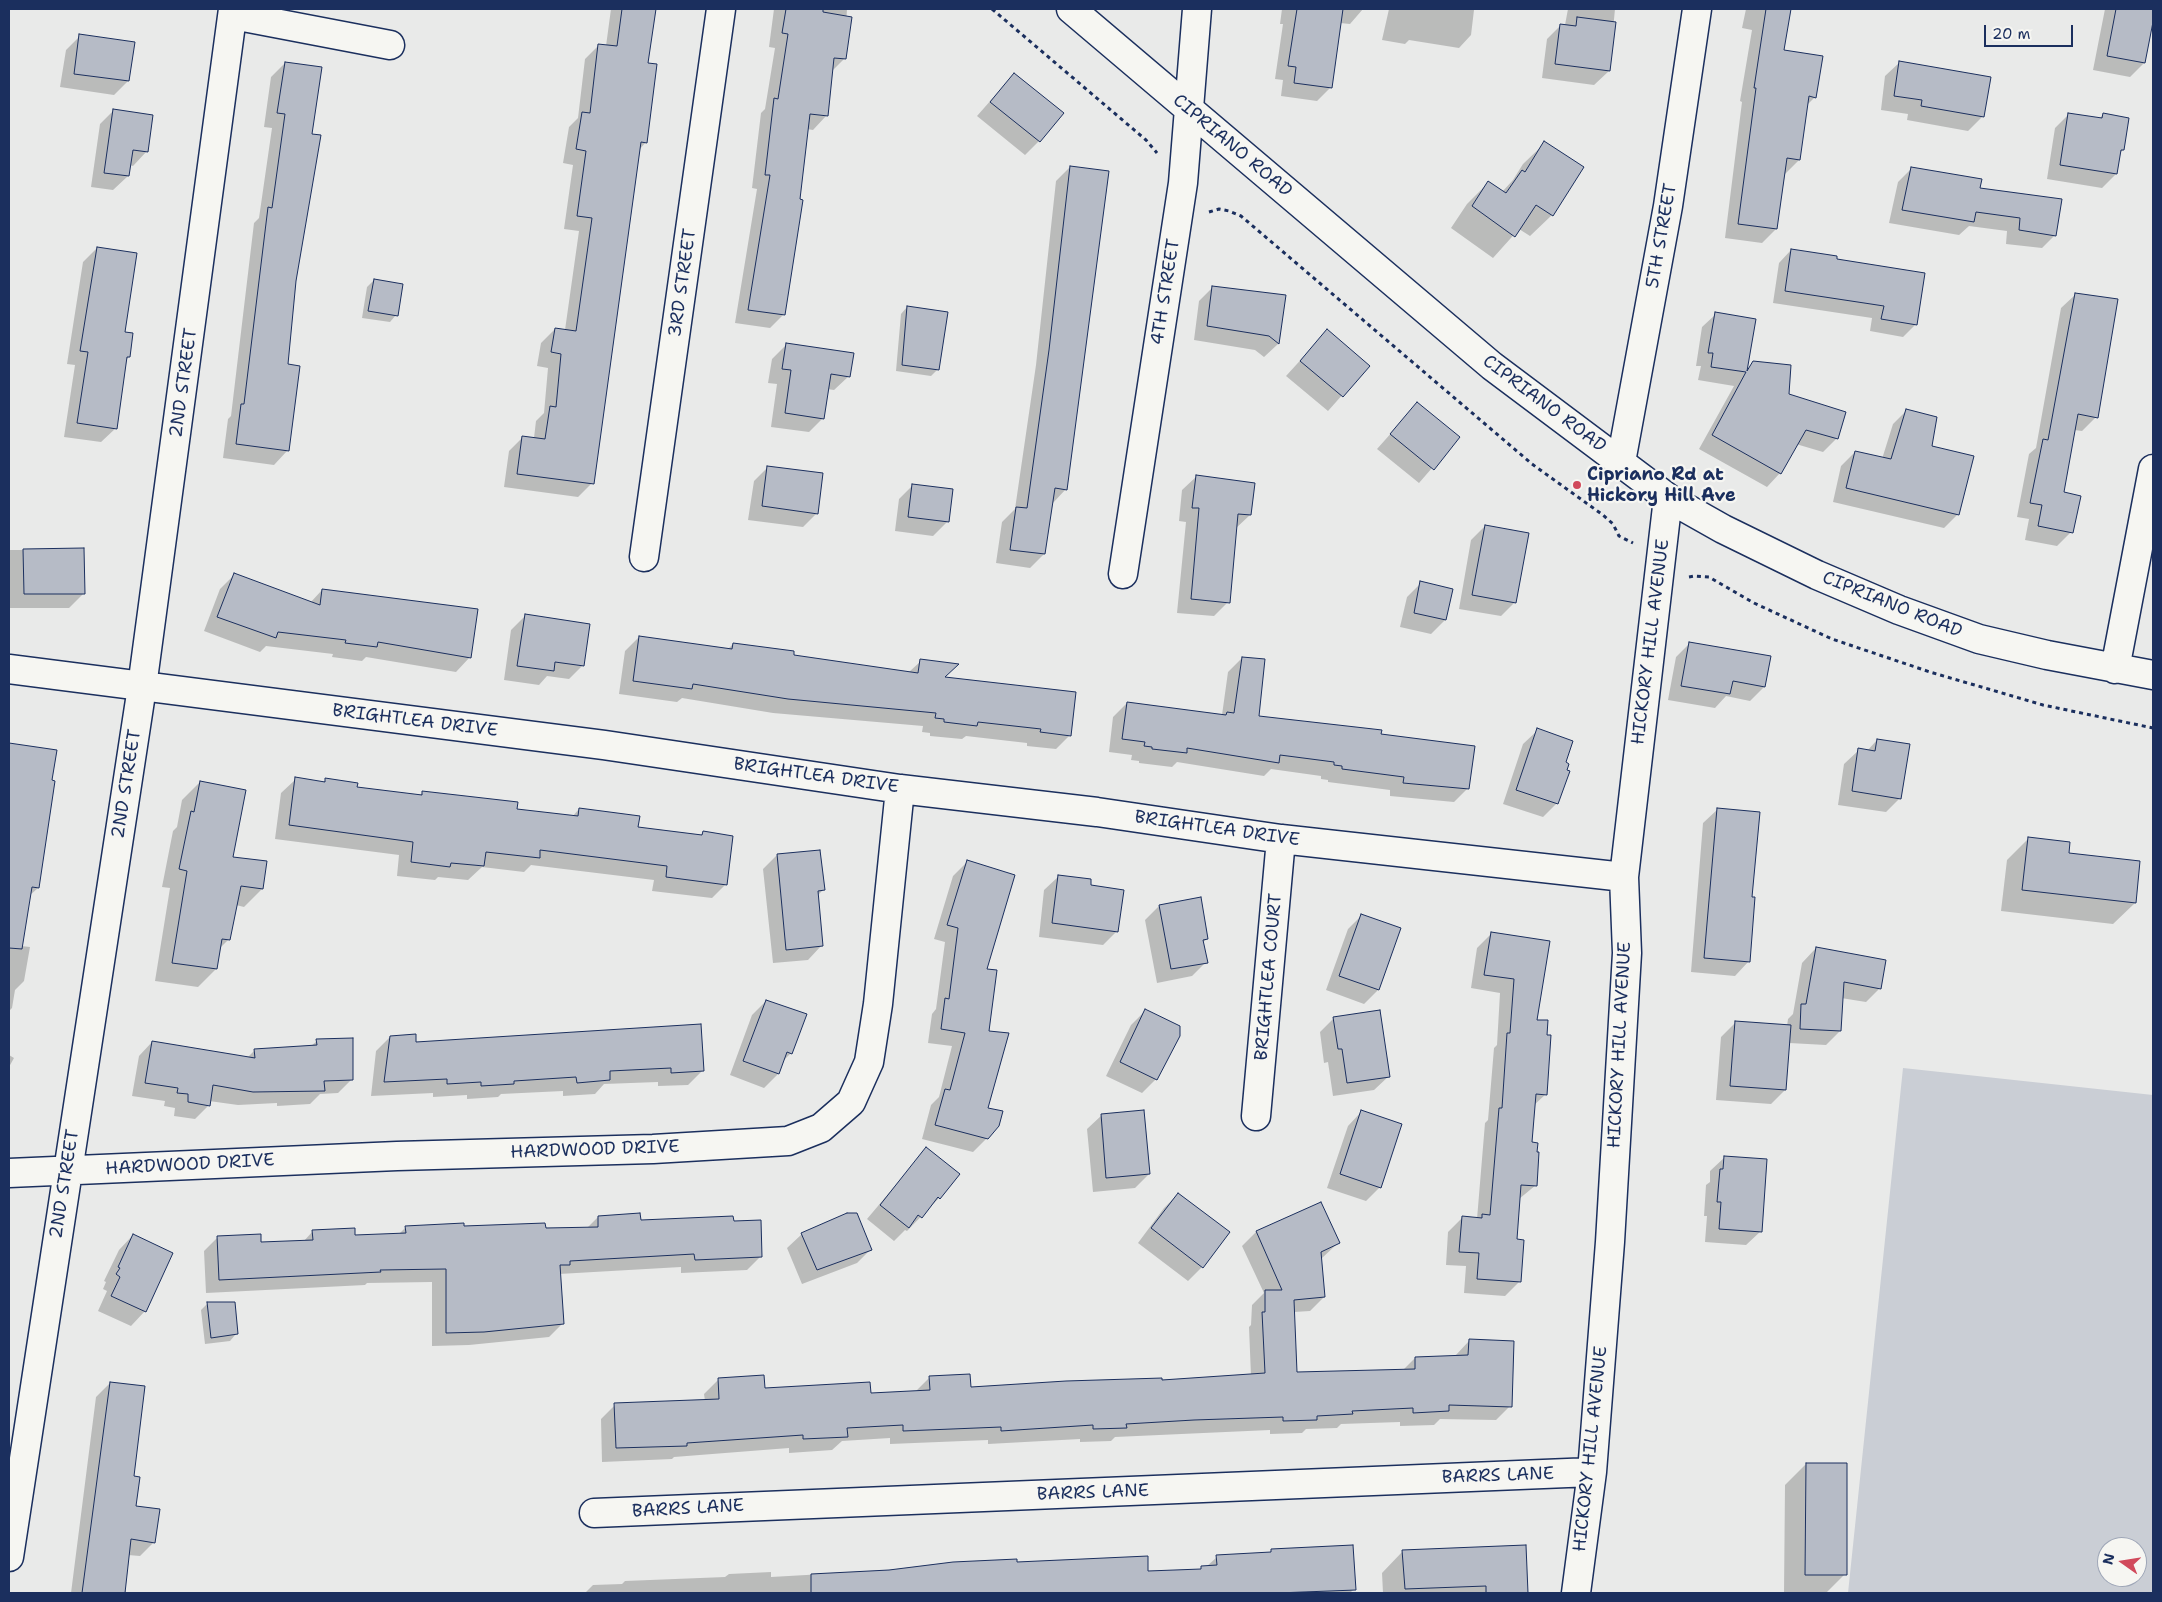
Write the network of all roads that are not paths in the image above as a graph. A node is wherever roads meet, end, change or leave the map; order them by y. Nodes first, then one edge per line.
1 (721, 9) edge
2 (1071, 9) edge
3 (1197, 9) edge
4 (1696, 9) edge
5 (233, 12) edge
6 (390, 45) dead end
7 (1188, 110) junction
8 (1621, 462) junction
9 (2153, 470) edge
10 (1668, 498) junction
11 (644, 557) dead end
12 (1123, 574) dead end
13 (9, 669) edge
14 (2115, 669) junction
15 (2153, 675) edge
16 (142, 688) junction
17 (900, 789) junction
18 (1281, 839) junction
19 (1624, 876) junction
20 (1256, 1116) dead end
21 (67, 1171) junction
22 (9, 1173) edge
23 (1592, 1472) junction
24 (594, 1513) dead end
25 (9, 1557) edge
26 (1576, 1593) edge

1 - 11 street, 3RD STREET
2 - 7 street, CIPRIANO ROAD
3 - 7 street, 4TH STREET
4 - 8 street, 5TH STREET
5 - 6 street
5 - 16 street, 2ND STREET
7 - 8 street, CIPRIANO ROAD
7 - 12 street, 4TH STREET
8 - 10 street, CIPRIANO ROAD
9 - 14 street
10 - 14 street, CIPRIANO ROAD
10 - 19 street, HICKORY HILL AVENUE
13 - 16 street, BRIGHTLEA DRIVE
14 - 15 street, CIPRIANO ROAD
16 - 17 street, BRIGHTLEA DRIVE
16 - 21 street, 2ND STREET
17 - 18 street, BRIGHTLEA DRIVE
17 - 21 street, HARDWOOD DRIVE
18 - 19 street, BRIGHTLEA DRIVE
18 - 20 street, BRIGHTLEA COURT
19 - 23 street, HICKORY HILL AVENUE
21 - 22 street, HARDWOOD DRIVE
21 - 25 street, 2ND STREET
23 - 24 street, BARRS LANE
23 - 26 street, HICKORY HILL AVENUE

